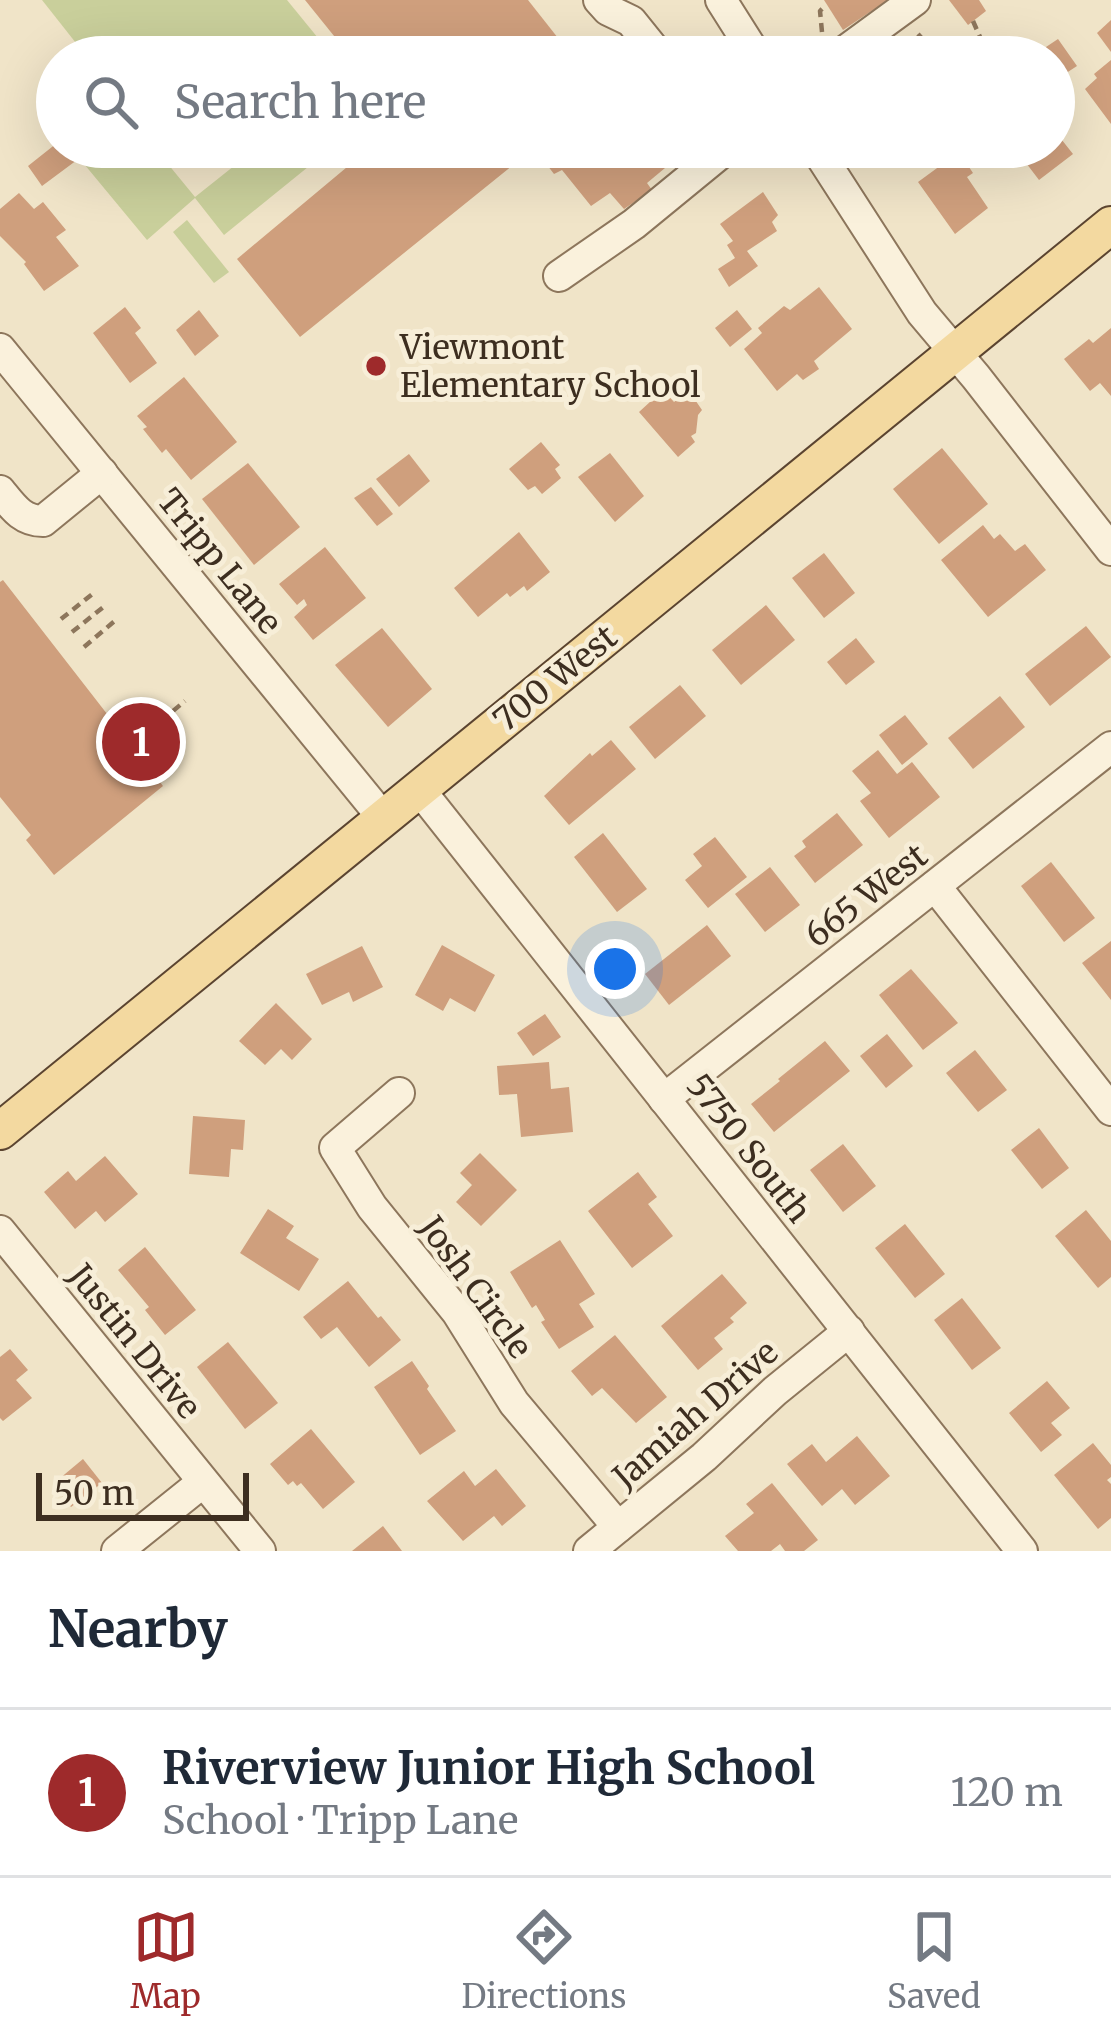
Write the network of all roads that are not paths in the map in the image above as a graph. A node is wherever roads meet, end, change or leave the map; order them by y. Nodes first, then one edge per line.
1 (599, 0) edge
2 (721, 0) edge
3 (915, 0) edge
4 (631, 11) edge
5 (744, 36) edge
6 (866, 36) edge
7 (702, 168) edge
8 (829, 168) edge
9 (1111, 226) edge
10 (559, 276) dead end
11 (0, 349) edge
12 (954, 352) junction
13 (102, 473) junction
14 (0, 491) edge
15 (1111, 550) edge
16 (1111, 747) edge
17 (419, 790) junction
18 (384, 819) junction
19 (935, 886) junction
20 (399, 1093) dead end
21 (664, 1099) junction
22 (1111, 1110) edge
23 (0, 1131) edge
24 (0, 1232) edge
25 (849, 1331) junction
26 (202, 1482) junction
27 (618, 1528) junction
28 (117, 1551) edge
29 (260, 1551) edge
30 (589, 1551) edge
31 (1022, 1551) edge

1 - 4 street
2 - 5 street
3 - 6 street
7 - 10 street
8 - 12 street
9 - 12 main road, 700 West
11 - 13 street, Tripp Lane
12 - 15 street
12 - 17 main road, 700 West
13 - 14 street
13 - 18 street, Tripp Lane
16 - 19 street, 665 West
17 - 18 main road, 700 West
17 - 21 street, 5750 South
18 - 23 main road, 700 West
19 - 21 street, 665 West
19 - 22 street
20 - 27 street, Josh Circle
21 - 25 street, 5750 South
24 - 26 street, Justin Drive
25 - 27 street, Jamiah Drive
25 - 31 street, 5750 South
26 - 28 street
26 - 29 street, Justin Drive
27 - 30 street, Jamiah Drive

